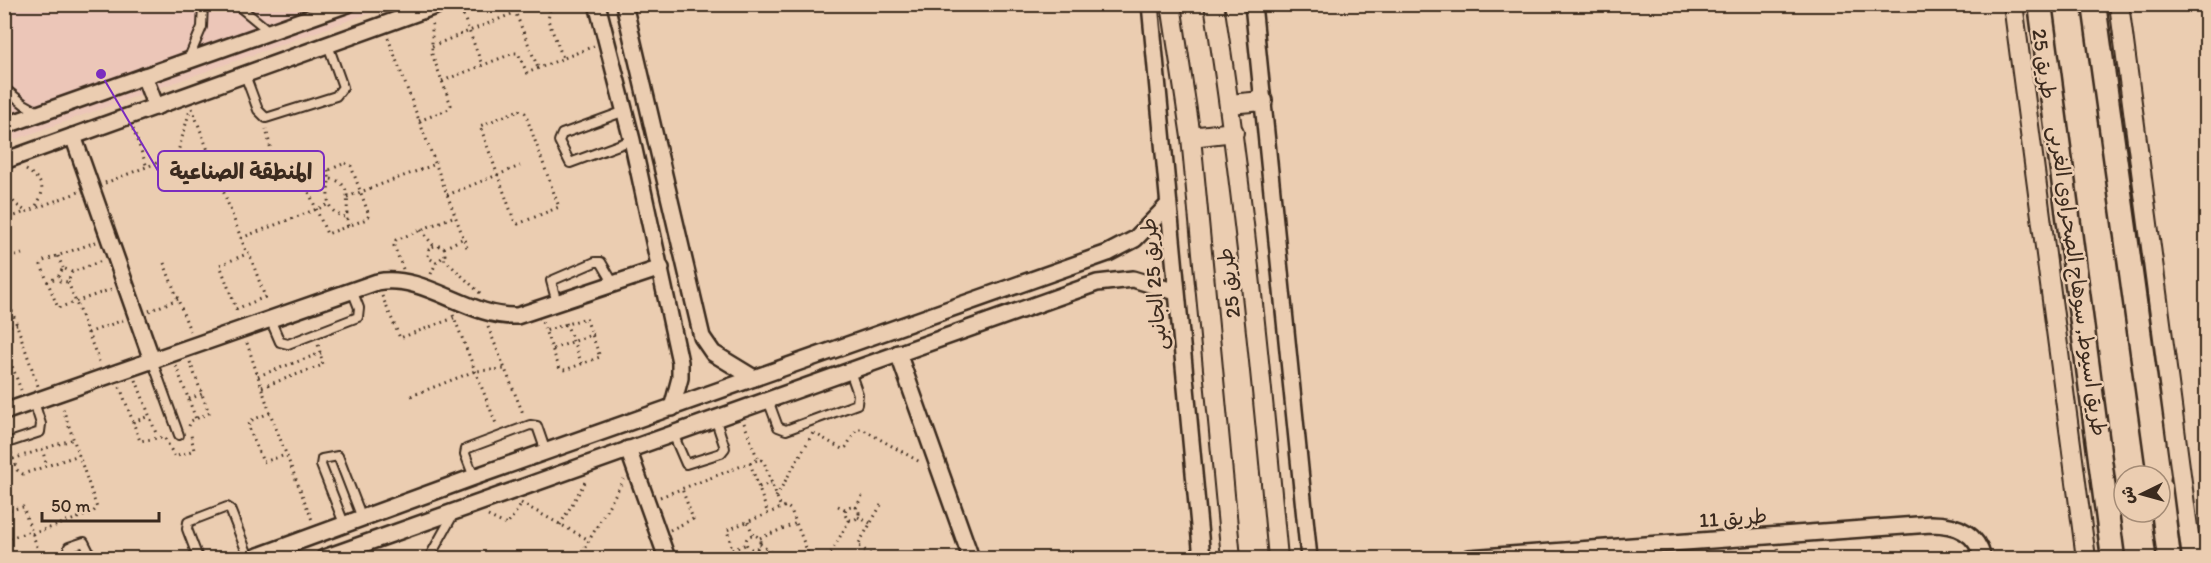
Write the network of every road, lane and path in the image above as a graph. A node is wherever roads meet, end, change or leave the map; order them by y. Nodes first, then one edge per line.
1 (202, 4) edge
2 (236, 4) edge
3 (348, 4) edge
4 (459, 4) edge
5 (512, 4) edge
6 (551, 4) edge
7 (597, 4) edge
8 (624, 4) edge
9 (1150, 4) edge
10 (1171, 4) edge
11 (1214, 4) edge
12 (1253, 4) edge
13 (2013, 4) edge
14 (2040, 4) edge
15 (2094, 4) edge
16 (2120, 4) edge
17 (437, 6) edge
18 (514, 13) junction
19 (383, 26) junction
20 (269, 31) junction
21 (469, 31) junction
22 (607, 41) junction
23 (328, 45) junction
24 (431, 46) junction
25 (563, 58) junction
26 (187, 60) junction
27 (482, 65) junction
28 (538, 68) junction
29 (245, 75) junction
30 (144, 76) junction
31 (442, 81) junction
32 (4, 88) edge
33 (1263, 100) junction
34 (1229, 104) junction
35 (156, 107) junction
36 (625, 111) junction
37 (41, 113) junction
38 (128, 117) junction
39 (266, 118) junction
40 (419, 121) junction
41 (4, 126) edge
42 (1234, 132) junction
43 (73, 136) junction
44 (1191, 137) junction
45 (632, 140) junction
46 (177, 155) junction
47 (8, 159) edge
48 (436, 165) junction
49 (520, 166) dead end
50 (147, 167) junction
51 (328, 170) junction
52 (497, 175) junction
53 (218, 178) junction
54 (331, 179) junction
55 (91, 188) junction
56 (361, 192) junction
57 (447, 195) junction
58 (347, 197) junction
59 (330, 204) junction
60 (1168, 205) junction
61 (34, 209) junction
62 (315, 210) junction
63 (27, 212) junction
64 (455, 216) junction
65 (345, 217) junction
66 (4, 220) edge
67 (348, 226) junction
68 (421, 230) junction
69 (240, 237) junction
70 (109, 238) junction
71 (464, 238) junction
72 (433, 245) junction
73 (444, 248) junction
74 (468, 250) dead end
75 (247, 254) junction
76 (22, 255) dead end
77 (58, 256) junction
78 (115, 256) junction
79 (444, 259) junction
80 (4, 260) edge
81 (164, 263) dead end
82 (63, 268) junction
83 (661, 268) junction
84 (72, 272) junction
85 (58, 277) junction
86 (47, 282) junction
87 (68, 282) junction
88 (377, 282) junction
89 (125, 284) junction
90 (410, 284) junction
91 (614, 284) junction
92 (4, 288) edge
93 (352, 290) junction
94 (1176, 292) junction
95 (482, 295) dead end
96 (446, 298) junction
97 (178, 299) junction
98 (76, 302) junction
99 (557, 304) junction
100 (236, 309) junction
101 (482, 311) junction
102 (538, 311) junction
103 (136, 316) junction
104 (454, 318) junction
105 (270, 319) junction
106 (567, 323) junction
107 (16, 324) junction
108 (4, 327) edge
109 (243, 328) junction
110 (545, 331) junction
111 (88, 333) junction
112 (315, 334) junction
113 (594, 334) junction
114 (574, 342) junction
115 (4, 344) edge
116 (195, 345) junction
117 (552, 349) junction
118 (171, 353) junction
119 (321, 353) junction
120 (898, 353) junction
121 (152, 360) junction
122 (582, 364) junction
123 (131, 367) junction
124 (505, 369) junction
125 (849, 370) junction
126 (475, 371) junction
127 (258, 376) junction
128 (105, 377) junction
129 (754, 378) junction
130 (262, 387) junction
131 (58, 393) junction
132 (202, 394) dead end
133 (411, 396) dead end
134 (189, 399) junction
135 (768, 400) junction
136 (34, 402) junction
137 (672, 408) junction
138 (739, 410) junction
139 (4, 412) edge
140 (270, 413) junction
141 (149, 416) junction
142 (823, 417) junction
143 (715, 418) junction
144 (197, 419) dead end
145 (133, 423) dead end
146 (528, 426) junction
147 (814, 433) junction
148 (673, 434) junction
149 (179, 435) dead end
150 (157, 436) dead end
151 (501, 436) junction
152 (74, 439) junction
153 (6, 443) edge
154 (42, 449) junction
155 (546, 452) junction
156 (79, 455) junction
157 (286, 455) junction
158 (631, 456) junction
159 (13, 459) junction
160 (597, 460) junction
161 (758, 460) junction
162 (750, 463) junction
163 (2157, 464) edge
164 (47, 466) junction
165 (941, 474) junction
166 (474, 477) junction
167 (771, 483) junction
168 (759, 487) junction
169 (682, 489) junction
170 (504, 494) junction
171 (863, 494) dead end
172 (776, 496) junction
173 (647, 502) junction
174 (522, 504) junction
175 (881, 505) dead end
176 (470, 506) junction
177 (838, 506) dead end
178 (780, 508) junction
179 (856, 508) junction
180 (847, 510) junction
181 (4, 511) edge
182 (455, 512) junction
183 (768, 513) junction
184 (858, 517) junction
185 (850, 519) junction
186 (362, 520) junction
187 (748, 522) junction
188 (796, 523) junction
189 (870, 524) junction
190 (2165, 524) edge
191 (560, 525) junction
192 (345, 526) junction
193 (4, 532) edge
194 (32, 532) junction
195 (658, 534) junction
196 (753, 535) junction
197 (318, 536) junction
198 (759, 538) junction
199 (6, 540) edge
200 (589, 541) junction
201 (747, 544) junction
202 (758, 546) junction
203 (732, 550) junction
204 (344, 556) edge
205 (12, 558) edge
206 (37, 558) edge
207 (71, 558) edge
208 (92, 558) edge
209 (198, 558) edge
210 (251, 558) edge
211 (324, 558) edge
212 (429, 558) edge
213 (579, 558) edge
214 (667, 558) edge
215 (735, 558) edge
216 (761, 558) edge
217 (778, 558) edge
218 (810, 558) edge
219 (828, 558) edge
220 (874, 558) edge
221 (971, 558) edge
222 (1202, 558) edge
223 (1232, 558) edge
224 (1278, 558) edge
225 (1309, 558) edge
226 (1469, 558) edge
227 (1983, 558) edge
228 (2086, 558) edge
229 (2114, 558) edge
230 (2169, 558) edge
231 (2192, 558) edge

1 - 26 lane
2 - 20 lane
3 - 20 street
4 - 21 path
5 - 18 path
6 - 25 path
7 - 22 street
8 - 129 street
9 - 60 street, طريق 25 الجانبى
10 - 44 street, طريق 25
11 - 34 street, طريق 25
12 - 33 street
13 - 228 street, طريق 25
14 - 229 main road, طريق اسيوط, سوهاج الصحراوى الغربى
15 - 163 main road
16 - 231 street
17 - 19 street
17 - 24 path
18 - 21 path
18 - 28 path
19 - 23 street
19 - 40 path
20 - 26 street
21 - 24 path
21 - 27 path
22 - 25 path
22 - 36 street
23 - 29 street
23 - 39 lane
24 - 31 path
25 - 28 path
26 - 30 street
27 - 28 path
27 - 31 path
29 - 35 street
29 - 39 lane
30 - 35 street
30 - 37 street
31 - 40 path
32 - 37 lane
33 - 34 street
33 - 225 street
34 - 42 street, طريق 25
35 - 38 street
36 - 45 street
36 - 45 lane
37 - 41 street
38 - 43 street
38 - 50 path
39 - 53 path
40 - 48 path
42 - 44 street
42 - 224 street, طريق 25
43 - 47 street
43 - 55 street
44 - 223 street, طريق 25
45 - 83 street
46 - 50 path
46 - 53 path
46 - 53 path
47 - 61 path
47 - 63 path
48 - 56 path
48 - 57 path
49 - 52 path
50 - 55 path
51 - 54 path
51 - 56 path
51 - 62 path
52 - 52 path
52 - 57 path
53 - 69 path
54 - 58 path
54 - 59 path
55 - 61 path
55 - 70 street
56 - 58 path
56 - 67 path
57 - 64 path
58 - 65 path
59 - 62 path
59 - 65 path
60 - 94 street, طريق 25 الجانبى
60 - 129 street
61 - 63 path
62 - 67 path
62 - 69 path
63 - 66 path
64 - 68 path
64 - 71 path
65 - 67 path
68 - 72 path
68 - 90 path
69 - 75 path
70 - 77 path
70 - 78 street
71 - 73 path
71 - 74 path
72 - 73 path
72 - 79 path
73 - 79 path
75 - 100 path
75 - 100 path
76 - 80 path
77 - 82 path
77 - 86 path
78 - 84 path
78 - 89 street
79 - 95 path
81 - 97 path
82 - 84 path
82 - 85 path
83 - 91 street
83 - 137 street
84 - 87 path
85 - 86 path
85 - 87 path
86 - 98 path
87 - 98 path
88 - 90 street
88 - 93 street
88 - 104 path
89 - 98 path
89 - 103 street
90 - 96 street
91 - 99 street
91 - 99 lane
92 - 107 path
93 - 105 street
93 - 112 lane
94 - 120 street
94 - 222 street, طريق 25 الجانبى
96 - 101 street
96 - 104 path
97 - 103 path
97 - 116 path
98 - 111 path
99 - 102 street
100 - 109 path
101 - 102 street
101 - 124 path
102 - 110 path
103 - 111 path
103 - 121 street
104 - 126 path
105 - 109 street
105 - 112 lane
106 - 110 path
106 - 113 path
106 - 114 path
107 - 108 path
107 - 136 path
109 - 116 street
109 - 127 path
110 - 117 path
111 - 128 path
112 - 119 path
113 - 114 path
113 - 122 path
114 - 117 path
114 - 122 path
115 - 136 path
116 - 118 street
117 - 122 path
118 - 121 street
118 - 134 path
119 - 127 path
119 - 130 path
120 - 125 street
120 - 165 street
121 - 123 street
121 - 149 lane
123 - 128 street
123 - 141 path
124 - 126 path
124 - 146 path
125 - 135 street
125 - 142 lane
126 - 133 path
126 - 151 path
127 - 130 path
128 - 131 street
129 - 137 street
130 - 140 path
131 - 136 street
131 - 152 path
132 - 134 path
134 - 144 path
135 - 138 street
135 - 142 lane
136 - 139 street
136 - 153 lane
137 - 155 street
138 - 143 street
138 - 161 path
140 - 157 path
140 - 157 path
141 - 145 path
141 - 150 path
142 - 147 path
143 - 148 street
143 - 148 lane
146 - 151 lane
146 - 155 lane
147 - 165 path
147 - 172 path
148 - 158 street
151 - 166 lane
152 - 154 path
152 - 156 path
153 - 159 path
154 - 159 path
154 - 164 path
155 - 166 street
156 - 164 path
156 - 194 path
157 - 197 path
158 - 160 street
158 - 173 street
158 - 200 path
159 - 164 path
160 - 170 street
160 - 191 path
161 - 162 path
161 - 167 path
162 - 168 path
162 - 169 path
165 - 221 street
166 - 186 street
167 - 168 path
167 - 172 path
168 - 183 path
169 - 173 path
169 - 195 path
170 - 174 path
170 - 176 street
171 - 179 path
172 - 178 path
173 - 195 street
174 - 176 path
174 - 191 path
175 - 189 path
176 - 182 street
177 - 180 path
178 - 183 path
178 - 188 path
179 - 180 path
179 - 184 path
180 - 185 path
181 - 194 path
182 - 204 street
182 - 212 lane
183 - 187 path
184 - 185 path
184 - 189 path
185 - 219 path
186 - 192 street
186 - 192 lane
187 - 196 path
187 - 203 path
188 - 198 path
188 - 218 path
189 - 220 path
190 - 230 main road
191 - 200 path
192 - 197 street
193 - 199 path
194 - 199 path
194 - 206 path
195 - 214 street
196 - 198 path
196 - 201 path
197 - 210 street
198 - 202 path
199 - 205 path
200 - 213 path
201 - 202 path
201 - 203 path
202 - 216 path
202 - 217 path
203 - 215 path
204 - 211 street
207 - 208 lane
209 - 210 lane
226 - 227 street, طريق 11

